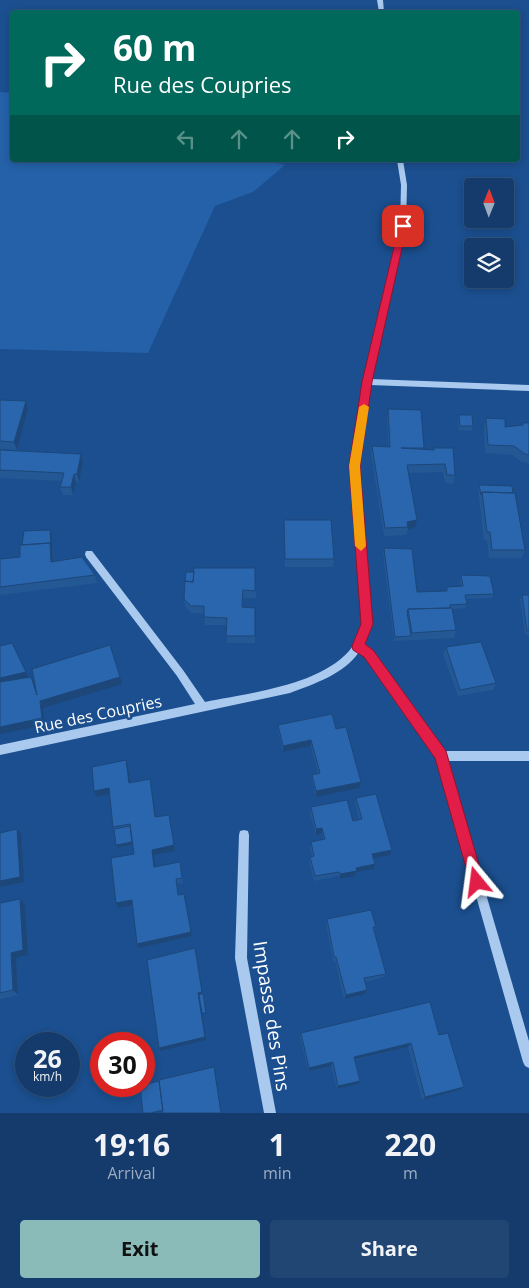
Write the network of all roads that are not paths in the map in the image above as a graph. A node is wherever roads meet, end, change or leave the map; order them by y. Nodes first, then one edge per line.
1 (400, 162) edge
2 (367, 382) junction
3 (529, 388) edge
4 (89, 554) dead end
5 (358, 646) junction
6 (202, 706) junction
7 (0, 750) edge
8 (441, 756) junction
9 (529, 756) edge
10 (244, 835) dead end
11 (529, 1062) edge
12 (270, 1113) edge

1 - 2 street, Rue des Coupries
2 - 3 street
2 - 5 street, Rue des Coupries
4 - 6 street
5 - 6 street, Rue des Coupries
5 - 8 street
6 - 7 street, Rue des Coupries
8 - 9 street
8 - 11 street
10 - 12 street, Impasse des Pins

